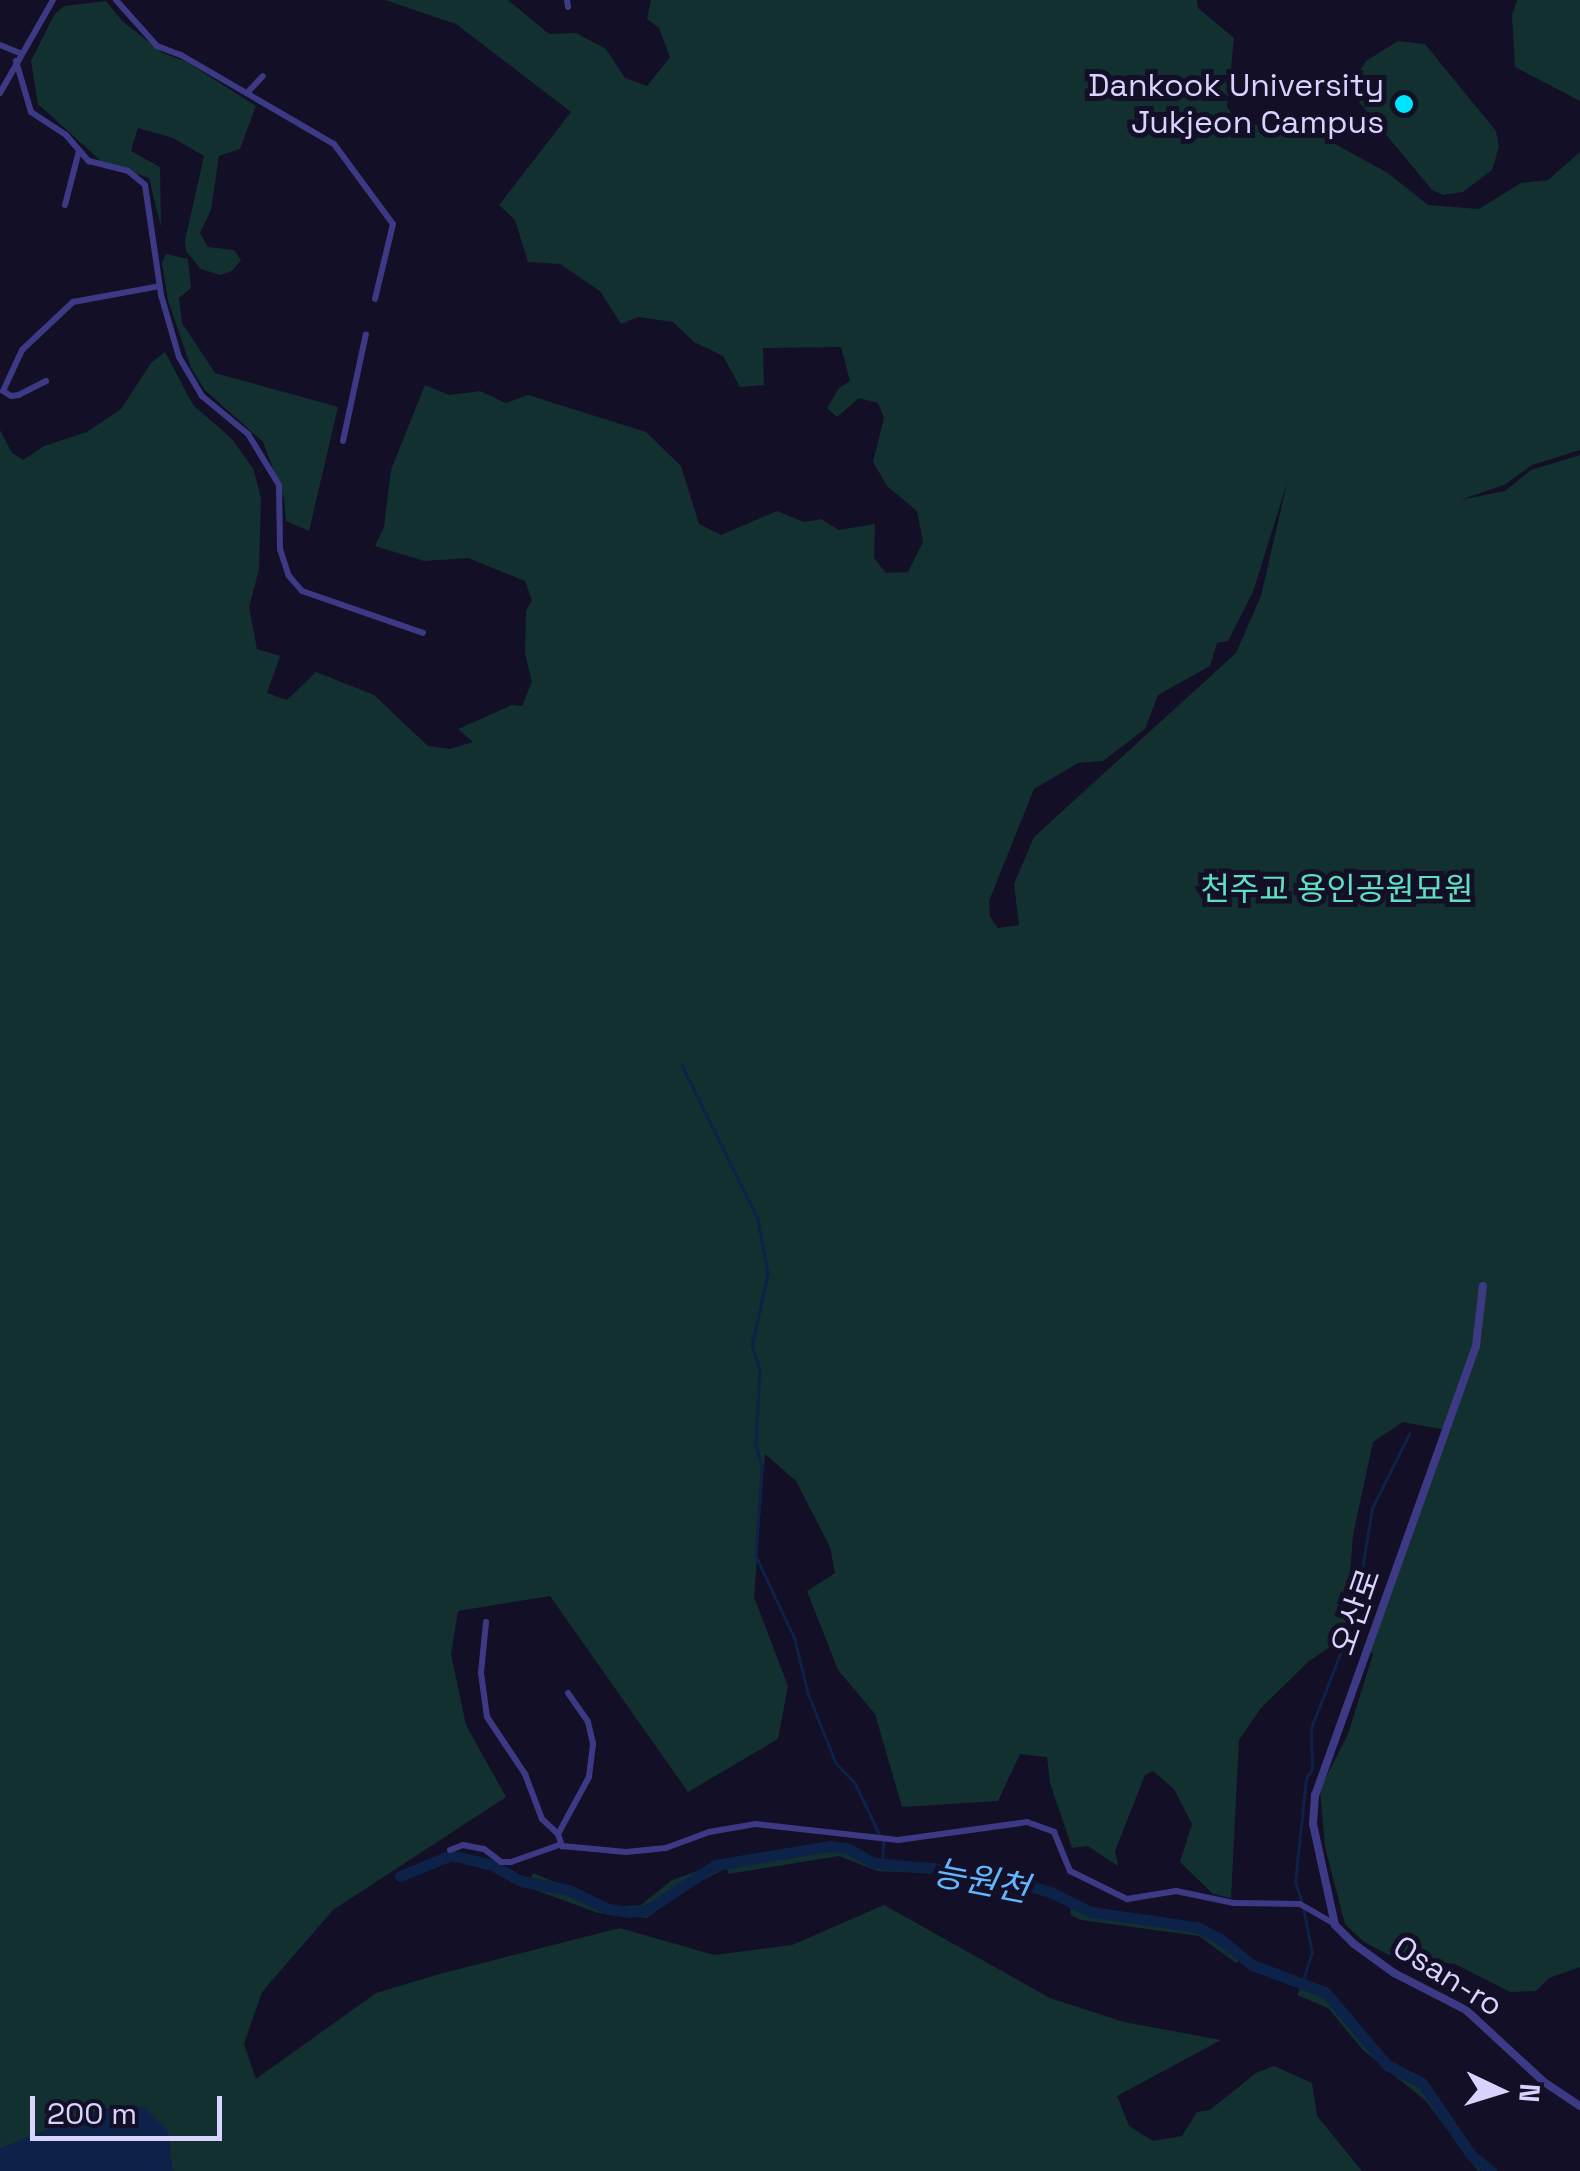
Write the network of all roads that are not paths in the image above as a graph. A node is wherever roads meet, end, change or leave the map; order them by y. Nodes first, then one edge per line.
1 (116, 0) edge
2 (50, 1) edge
3 (0, 46) edge
4 (18, 57) junction
5 (263, 76) dead end
6 (0, 93) edge
7 (247, 93) junction
8 (79, 150) junction
9 (65, 204) dead end
10 (160, 286) junction
11 (375, 299) dead end
12 (366, 334) dead end
13 (46, 381) dead end
14 (343, 440) dead end
15 (423, 633) dead end
16 (1483, 1286) dead end
17 (486, 1622) dead end
18 (568, 1693) dead end
19 (558, 1834) junction
20 (559, 1845) junction
21 (450, 1850) dead end
22 (1335, 1924) junction
23 (1580, 2106) edge

1 - 7 street
2 - 4 street
3 - 4 street
4 - 6 street
4 - 8 street
5 - 7 street
7 - 11 street
8 - 9 street
8 - 10 street
10 - 13 street
10 - 15 street
12 - 14 street
16 - 22 street, 오산로
17 - 19 street
18 - 19 street
19 - 20 street
20 - 21 street
20 - 22 street
22 - 23 street, Osan-ro

